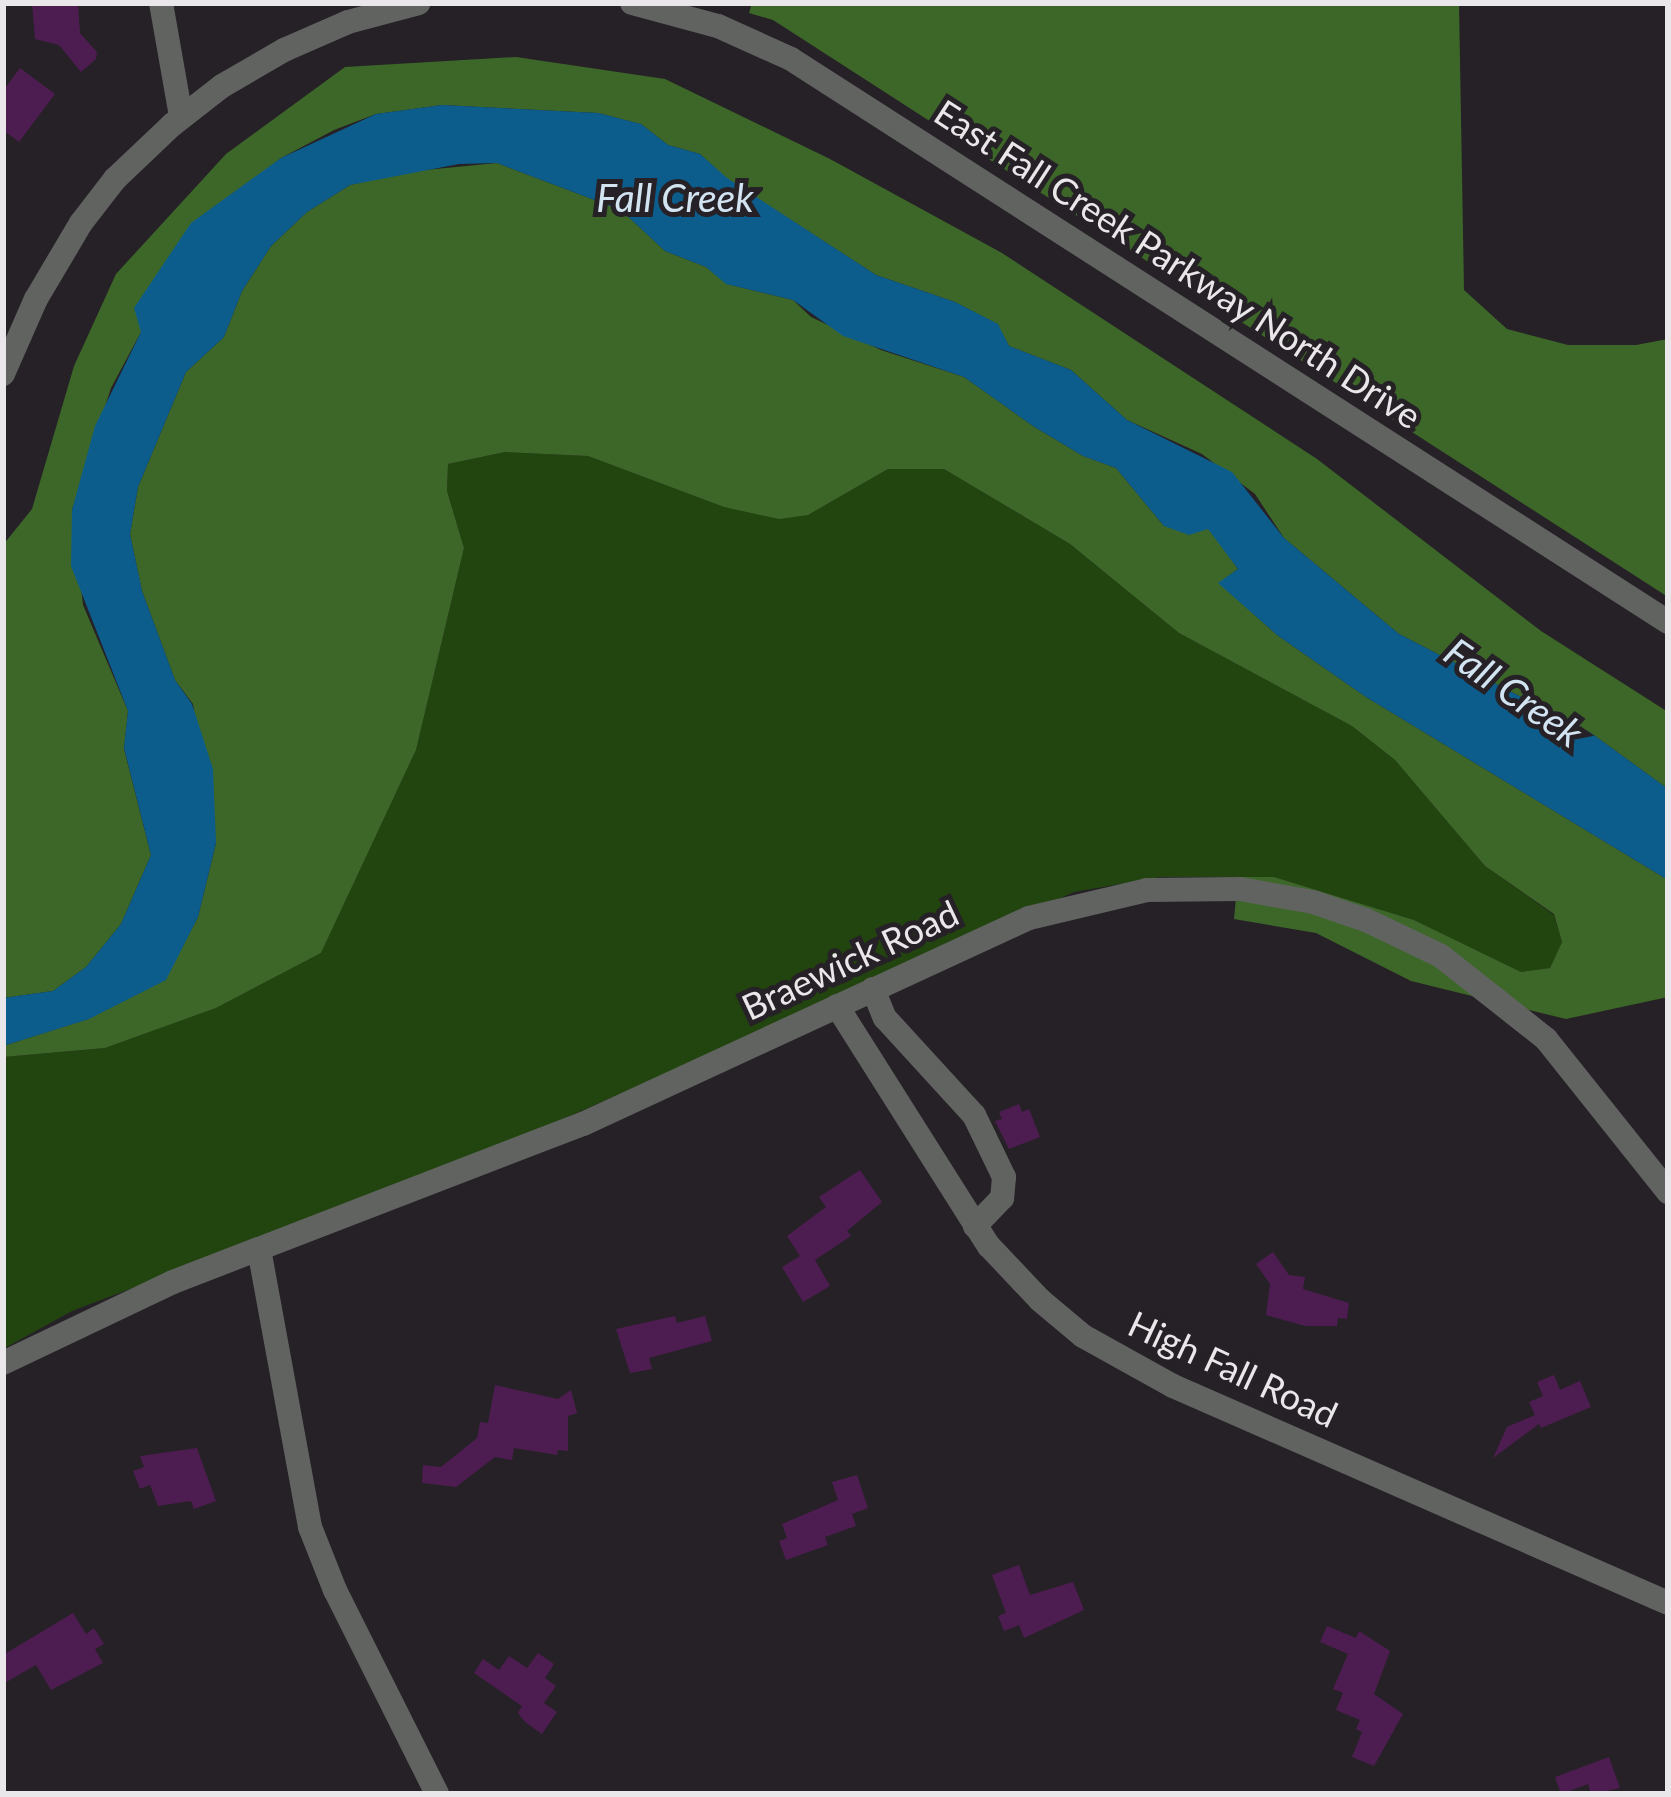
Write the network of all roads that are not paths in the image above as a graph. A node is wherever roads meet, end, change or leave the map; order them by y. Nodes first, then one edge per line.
1 (160, 3) edge
2 (419, 3) edge
3 (632, 3) edge
4 (181, 117) junction
5 (3, 374) edge
6 (1668, 622) edge
7 (873, 989) junction
8 (837, 1006) junction
9 (1668, 1192) edge
10 (975, 1226) junction
11 (259, 1249) junction
12 (3, 1364) edge
13 (1668, 1603) edge
14 (437, 1794) edge

1 - 4 street
2 - 4 street
3 - 6 street, East Fall Creek Parkway North Drive
4 - 5 street
7 - 8 street, Braewick Road
7 - 9 street, Braewick Road
7 - 10 street
8 - 10 street, High Fall Road
8 - 11 street, Braewick Road
10 - 13 street, High Fall Road
11 - 12 street, Braewick Road
11 - 14 street

